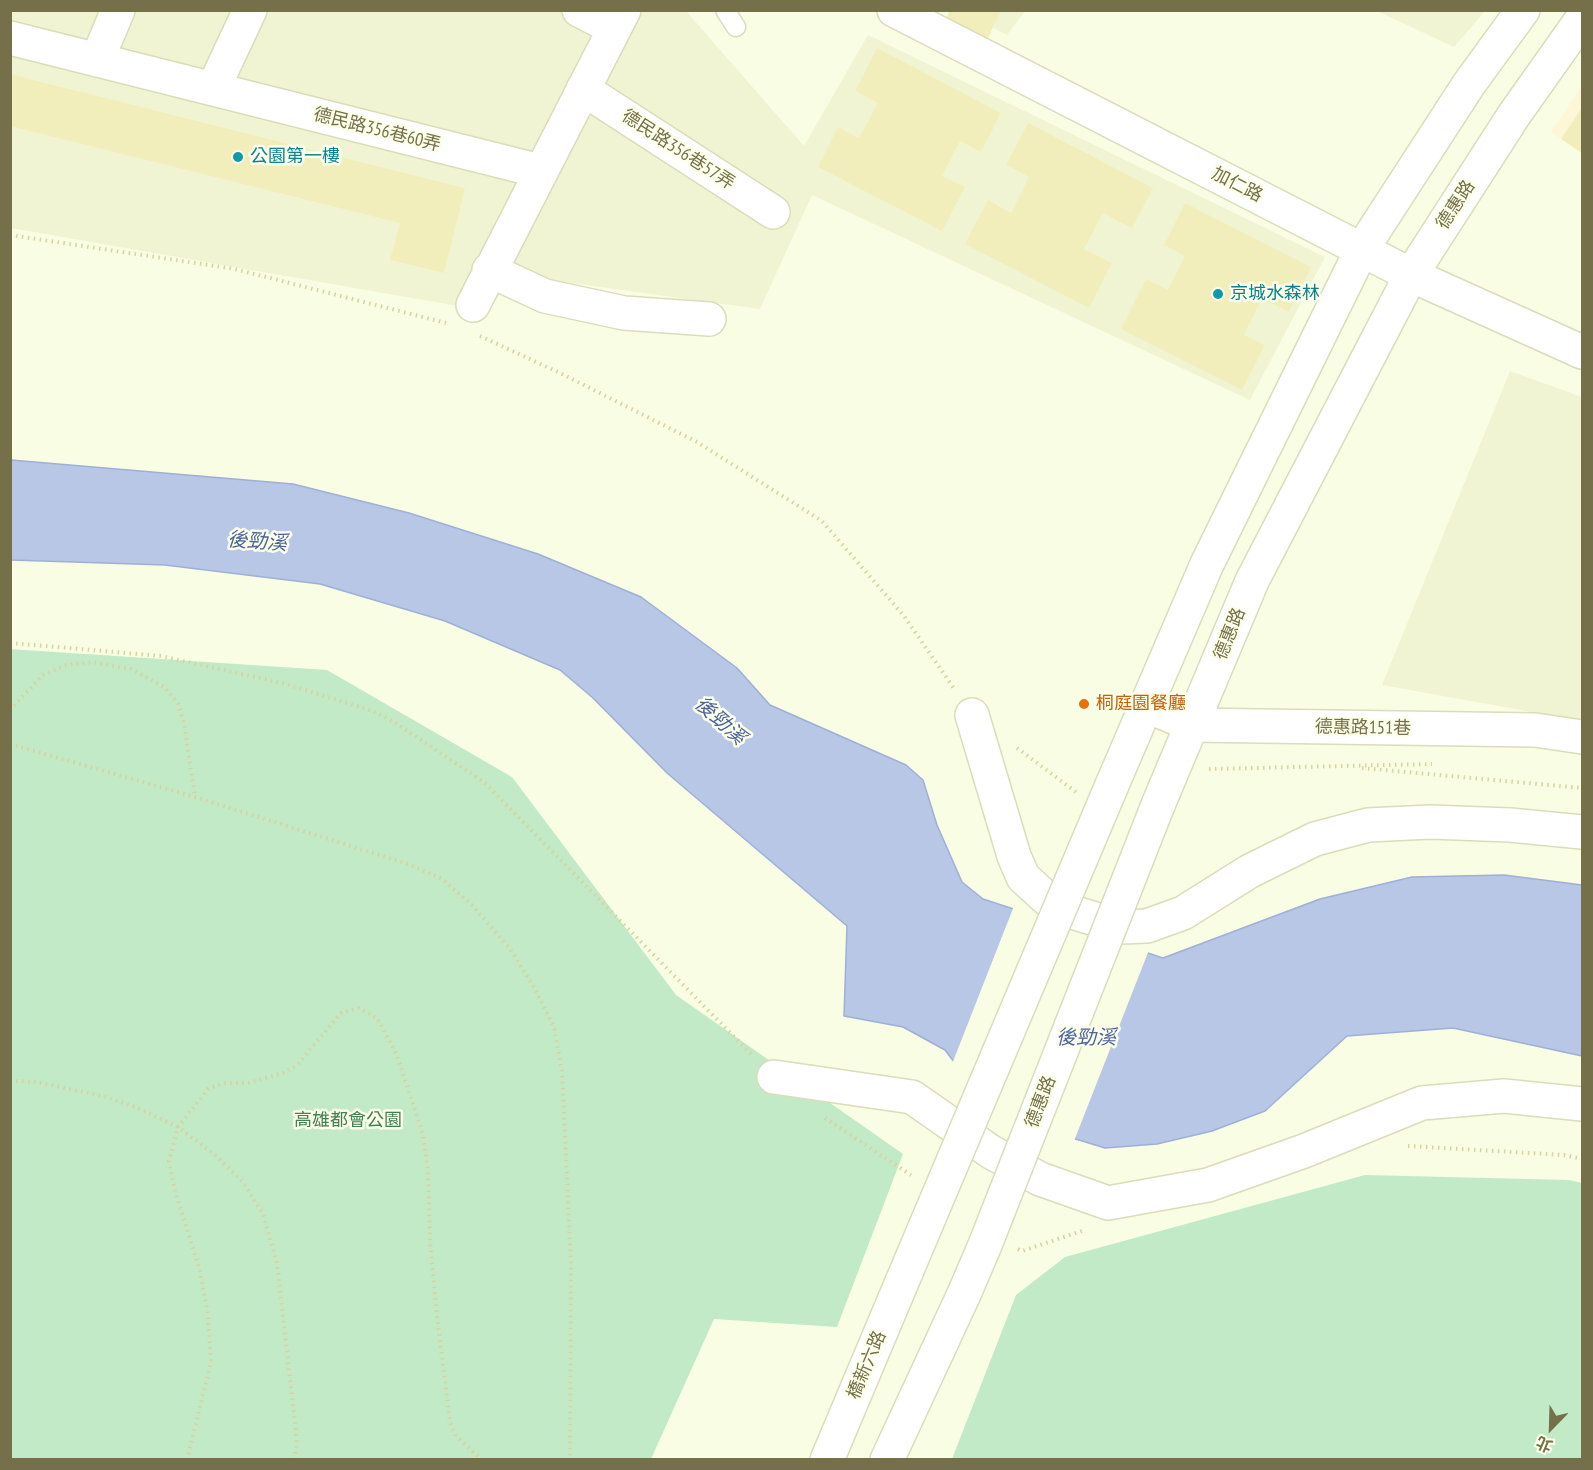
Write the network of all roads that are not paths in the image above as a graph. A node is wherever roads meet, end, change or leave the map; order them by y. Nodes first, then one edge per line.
1 (118, 10) edge
2 (250, 10) edge
3 (579, 10) edge
4 (725, 10) edge
5 (894, 10) edge
6 (1523, 10) edge
7 (929, 18) edge
8 (1582, 18) edge
9 (619, 19) edge
10 (736, 27) dead end
11 (10, 38) edge
12 (97, 60) junction
13 (213, 89) junction
14 (583, 89) junction
15 (540, 171) junction
16 (773, 212) dead end
17 (1362, 249) junction
18 (489, 270) junction
19 (1411, 275) junction
20 (709, 319) dead end
21 (476, 320) road end
22 (1582, 352) edge
23 (1147, 706) junction
24 (972, 715) road end
25 (1193, 725) junction
26 (1582, 737) edge
27 (1582, 832) edge
28 (774, 1077) road end
29 (1582, 1104) edge
30 (827, 1460) edge
31 (887, 1460) edge

1 - 12 street
2 - 13 street
3 - 9 street
4 - 10 lane
5 - 7 street, 加仁路
6 - 17 street
7 - 17 street, 加仁路
8 - 19 street, 德惠路
9 - 14 street
11 - 12 street, 德民路356巷60弄
12 - 13 street, 德民路356巷60弄
13 - 15 street, 德民路356巷60弄
14 - 15 street
14 - 16 street, 德民路356巷57弄
15 - 18 street
17 - 19 street, 加仁路
17 - 23 street
18 - 20 street
18 - 21 street
19 - 22 street, 加仁路
19 - 25 street, 德惠路
23 - 25 street, 德惠路151巷
23 - 30 street, 橋新六路, bridge
24 - 27 street
25 - 26 street, 德惠路151巷
25 - 31 street, 德惠路, bridge
28 - 29 street

